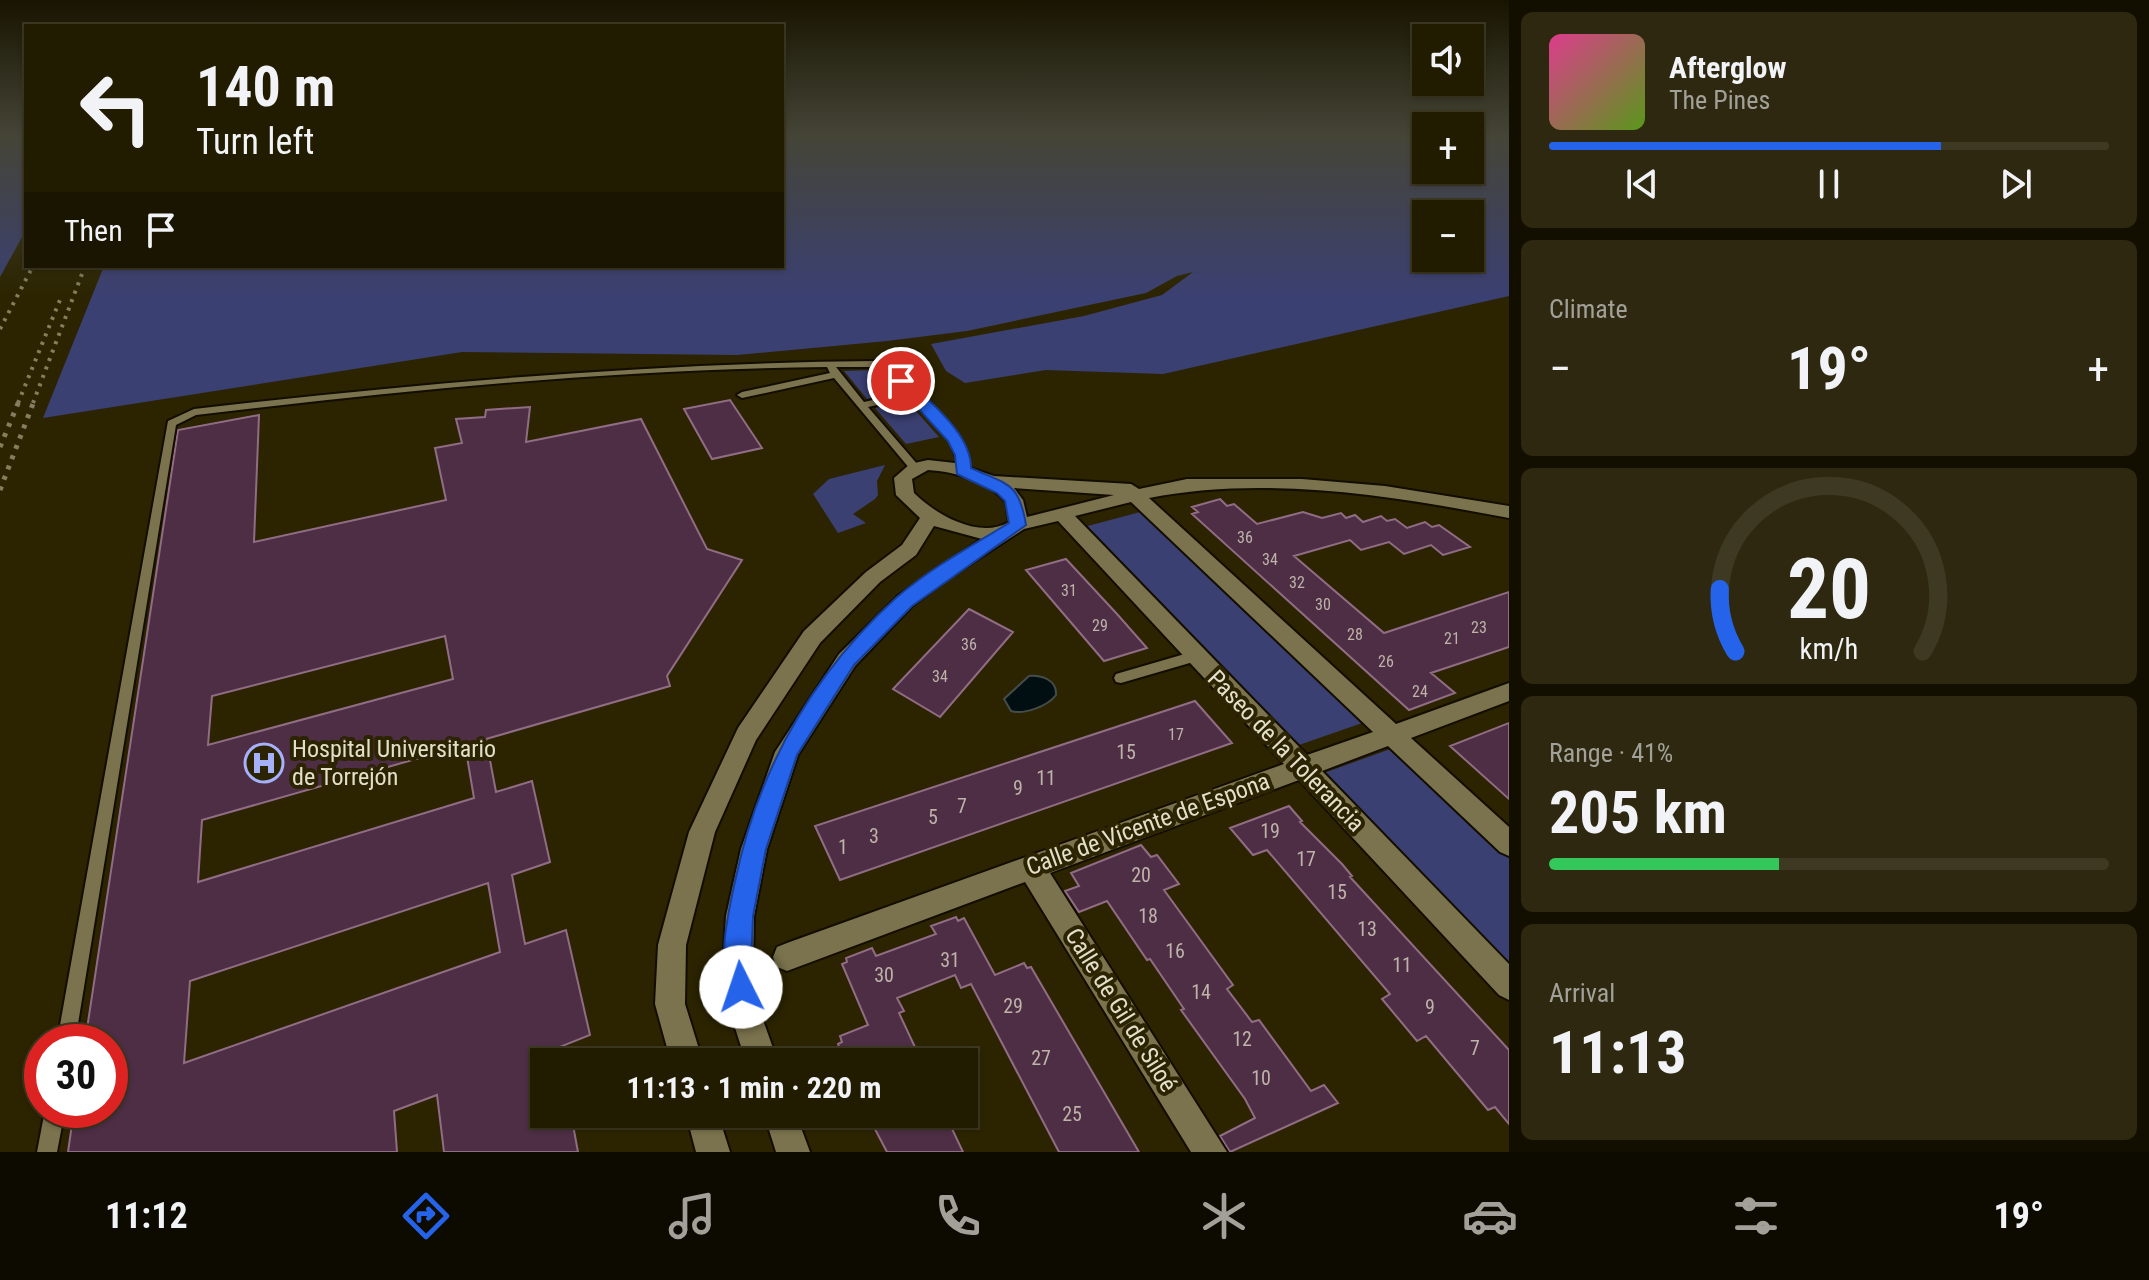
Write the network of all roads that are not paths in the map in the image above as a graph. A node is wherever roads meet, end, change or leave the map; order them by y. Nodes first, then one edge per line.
1 (833, 370) junction
2 (914, 394) junction
3 (742, 395) dead end
4 (862, 405) junction
5 (914, 467) junction
6 (963, 470) junction
7 (988, 481) junction
8 (1187, 485) junction
9 (1135, 495) junction
10 (1509, 512) edge
11 (1063, 515) junction
12 (930, 517) junction
13 (1011, 529) junction
14 (1195, 656) junction
15 (1121, 678) dead end
16 (1509, 692) edge
17 (1392, 735) junction
18 (1303, 768) junction
19 (1509, 844) edge
20 (1031, 867) junction
21 (787, 957) dead end
22 (1509, 985) edge
23 (69, 1024) edge
24 (683, 1048) edge
25 (757, 1048) edge
26 (52, 1128) edge
27 (706, 1128) edge
28 (785, 1128) edge
29 (47, 1152) edge
30 (713, 1152) edge
31 (793, 1152) edge
32 (1210, 1152) edge

1 - 2 lane
1 - 3 lane
1 - 4 lane
1 - 23 lane
2 - 4 lane
2 - 6 lane
4 - 5 lane
5 - 6 street
5 - 12 street
6 - 7 street
7 - 8 street
7 - 13 street
8 - 9 street
8 - 10 street
9 - 11 street
9 - 17 street
11 - 13 street
11 - 14 street, Paseo de la Tolerancia
12 - 13 street
12 - 24 street
13 - 25 street
14 - 15 lane
14 - 18 street, Paseo de la Tolerancia
16 - 17 street, Calle de Vicente de Espona
17 - 18 street, Calle de Vicente de Espona
17 - 19 street
18 - 20 street, Calle de Vicente de Espona
18 - 22 street, Paseo de la Tolerancia
20 - 21 street, Calle de Vicente de Espona
20 - 32 street, Calle de Gil de Siloé
26 - 29 lane
27 - 30 street
28 - 31 street

